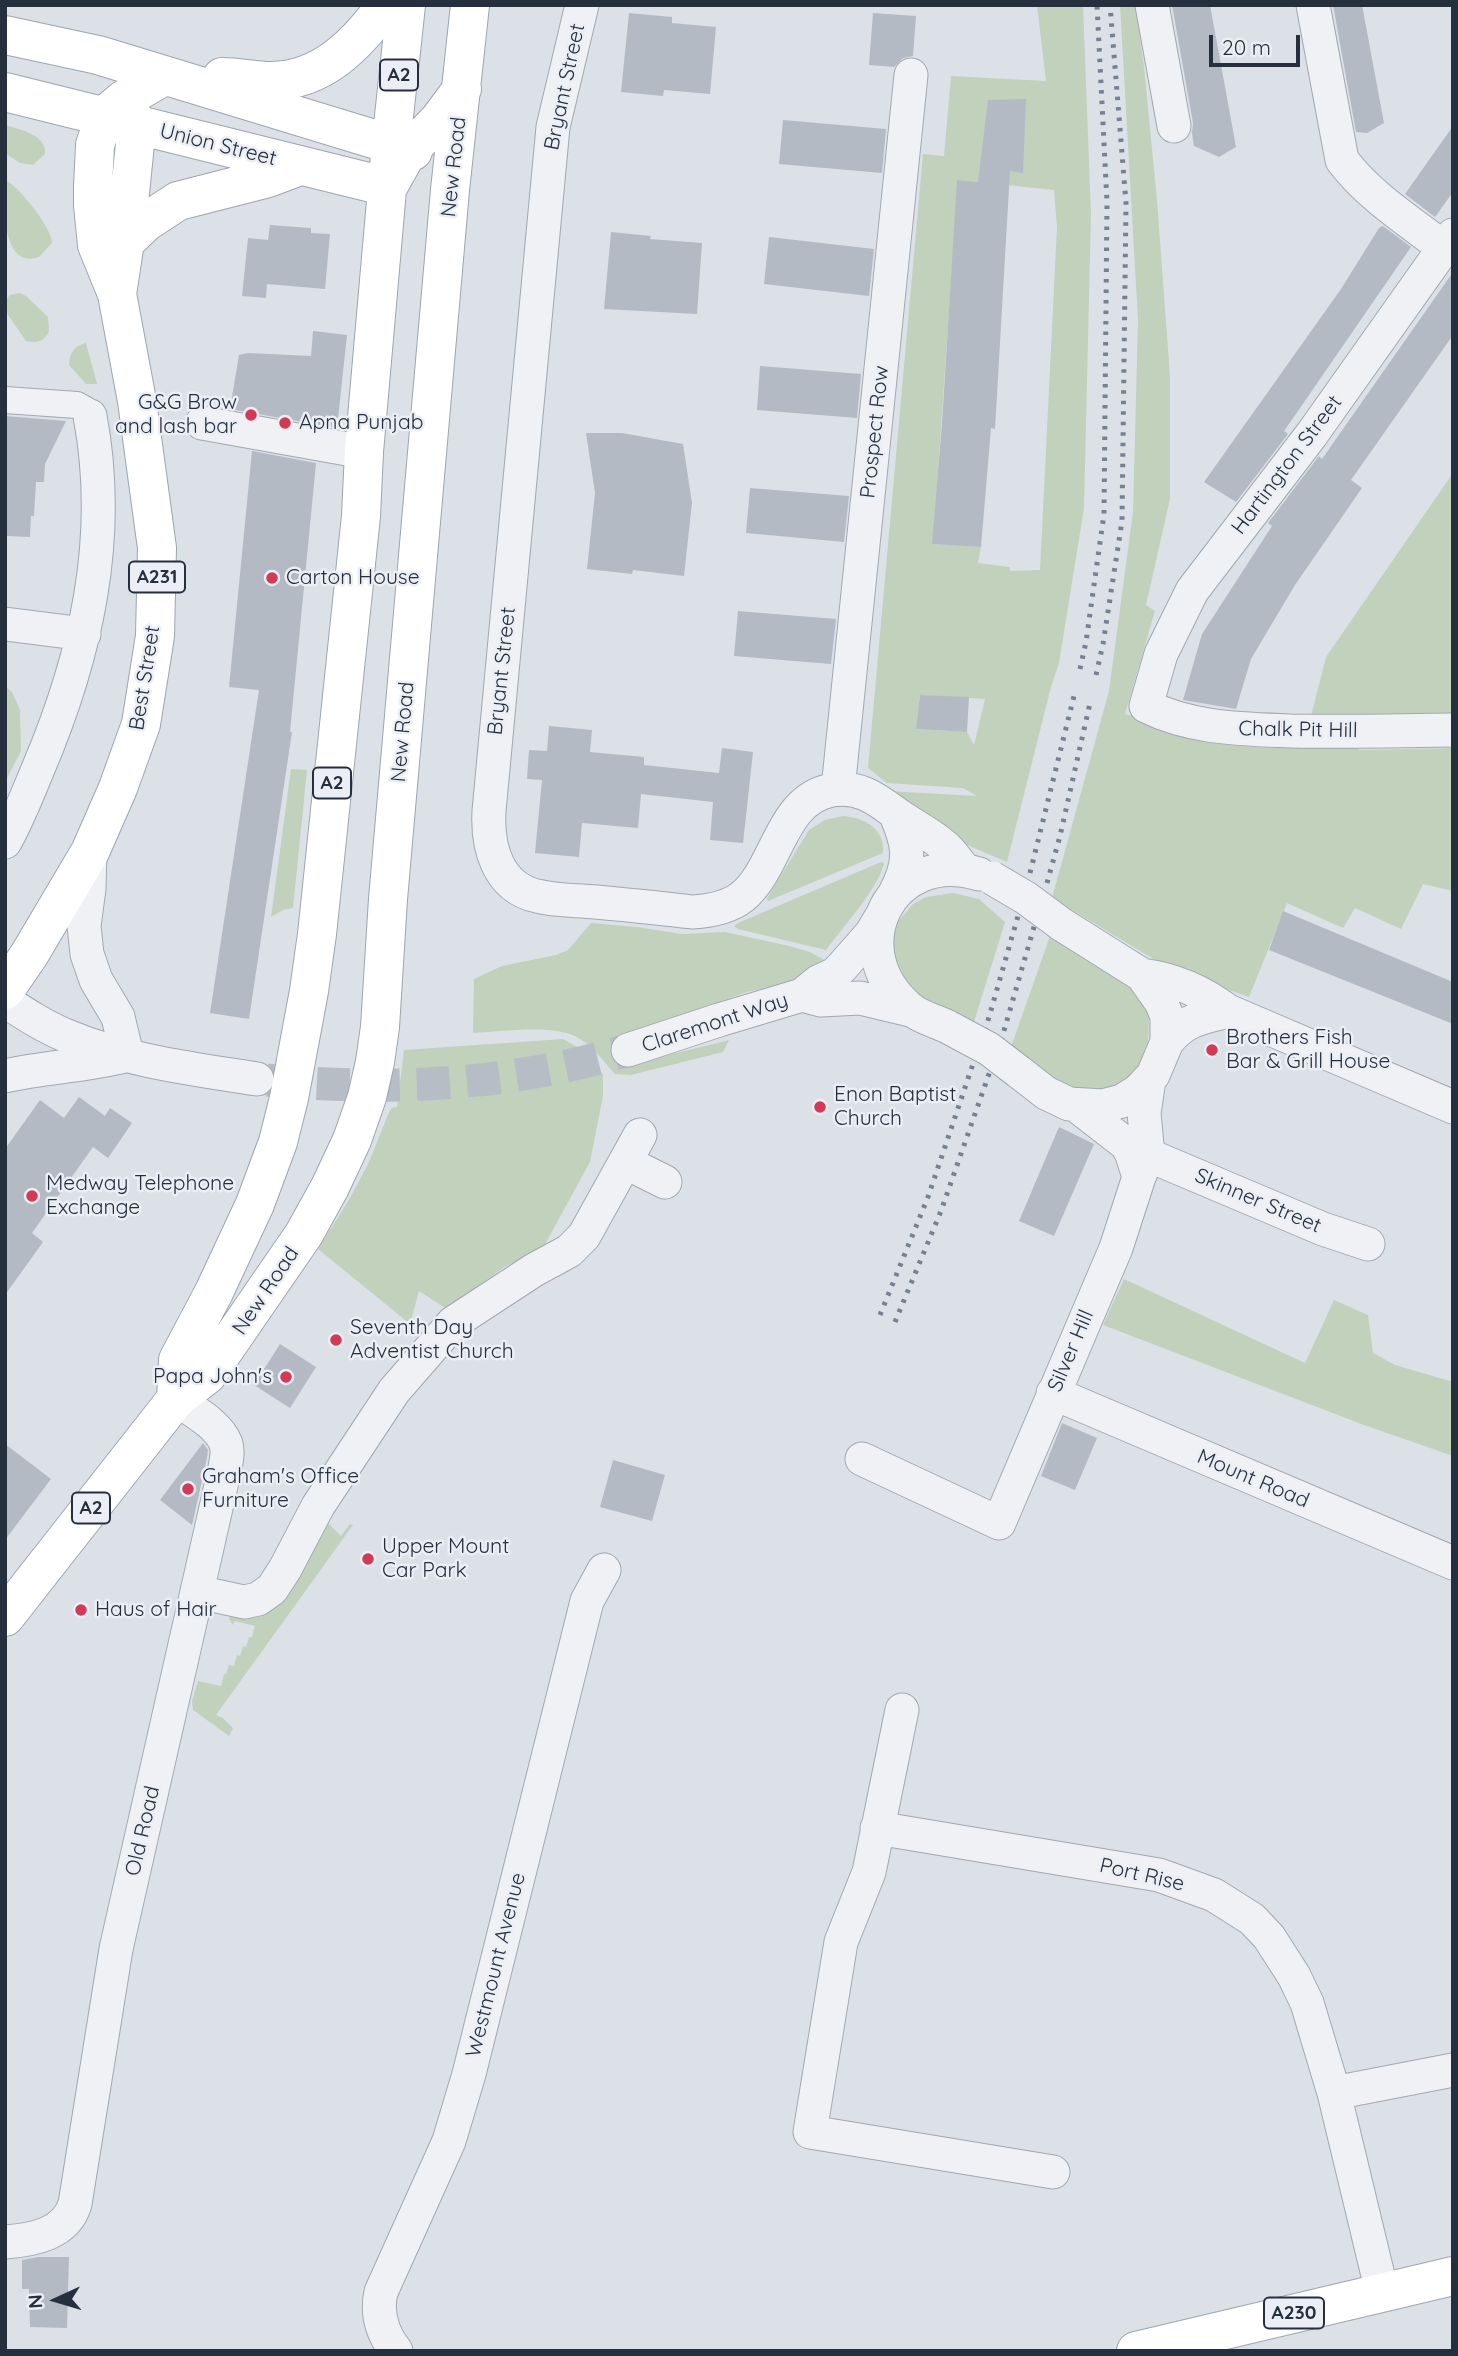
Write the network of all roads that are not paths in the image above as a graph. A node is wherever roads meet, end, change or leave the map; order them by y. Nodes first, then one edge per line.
1 (386, 5) edge
2 (406, 5) edge
3 (470, 5) edge
4 (582, 5) edge
5 (1152, 5) edge
6 (1313, 5) edge
7 (5, 35) edge
8 (61, 46) junction
9 (911, 75) dead end
10 (164, 76) junction
11 (462, 89) junction
12 (5, 92) edge
13 (122, 113) junction
14 (1174, 126) dead end
15 (400, 147) junction
16 (300, 166) junction
17 (388, 187) junction
18 (450, 190) junction
19 (125, 242) junction
20 (1448, 242) edge
21 (117, 294) junction
22 (5, 400) edge
23 (90, 416) joint
24 (202, 423) dead end
25 (364, 452) junction
26 (5, 624) edge
27 (85, 634) junction
28 (1146, 706) joint
29 (1453, 730) edge
30 (838, 789) junction
31 (895, 813) junction
32 (5, 842) edge
33 (90, 852) junction
34 (978, 873) junction
35 (888, 905) junction
36 (1142, 975) junction
37 (5, 990) edge
38 (802, 995) junction
39 (5, 1001) edge
40 (910, 1010) junction
41 (1228, 1011) junction
42 (1167, 1042) junction
43 (628, 1050) tunnel mouth
44 (127, 1055) junction
45 (5, 1076) edge
46 (257, 1079) tunnel mouth
47 (1149, 1080) junction
48 (1077, 1106) junction
49 (1453, 1107) edge
50 (1144, 1166) junction
51 (665, 1182) dead end
52 (1368, 1244) dead end
53 (1053, 1393) junction
54 (176, 1398) junction
55 (862, 1459) dead end
56 (1453, 1563) edge
57 (604, 1570) dead end
58 (198, 1592) junction
59 (5, 1617) edge
60 (902, 1710) dead end
61 (877, 1828) junction
62 (1453, 2070) edge
63 (1334, 2093) junction
64 (1053, 2172) dead end
65 (5, 2242) edge
66 (1453, 2276) edge
67 (1382, 2292) junction
68 (396, 2351) edge
69 (1136, 2351) edge

1 - 10 main road
2 - 15 main road, New Road / A2
3 - 11 main road, New Road / A2
4 - 30 street, Bryant Street
5 - 14 street
6 - 20 street
7 - 8 main road
8 - 10 main road
8 - 13 main road
9 - 30 street, Prospect Row
10 - 13 main road
10 - 15 main road
11 - 15 main road
11 - 18 main road, New Road / A2
12 - 13 main road, Union Street
13 - 16 main road, Union Street
13 - 19 main road, Best Street / A231
13 - 21 main road, Best Street / A231
15 - 17 main road, New Road / A2
15 - 18 main road
16 - 17 main road, Union Street
16 - 19 main road
17 - 25 main road, New Road / A2
18 - 54 main road, New Road / A2
19 - 21 main road, Best Street / A231
20 - 28 street, Hartington Street
21 - 33 main road, Best Street / A231
22 - 23 street
23 - 27 street
24 - 25 street
25 - 54 main road, New Road / A2
26 - 27 street
27 - 32 street
28 - 29 street, Chalk Pit Hill
30 - 31 street
31 - 34 street
31 - 35 street
33 - 37 main road, Best Street / A231
33 - 44 street
34 - 35 street
34 - 36 street, bridge
35 - 38 street, Claremont Way
35 - 40 street
36 - 41 street
36 - 42 street
38 - 40 street, Claremont Way
38 - 43 street, Claremont Way
39 - 44 street
40 - 48 street, bridge
41 - 42 street
41 - 49 street
42 - 47 street
44 - 45 street
44 - 46 street
47 - 48 street
47 - 50 street, Silver Hill
48 - 50 street
50 - 52 street, Skinner Street
50 - 53 street, Silver Hill
51 - 58 street
53 - 55 street, Silver Hill
53 - 56 street, Mount Road
54 - 58 street, Old Road
54 - 59 main road, New Road / A2
57 - 68 street, Westmount Avenue
58 - 65 street, Old Road
60 - 61 street
61 - 63 street, Port Rise
61 - 64 street
62 - 63 street
63 - 67 street, Port Rise
66 - 67 main road, A230
67 - 69 main road, A230

